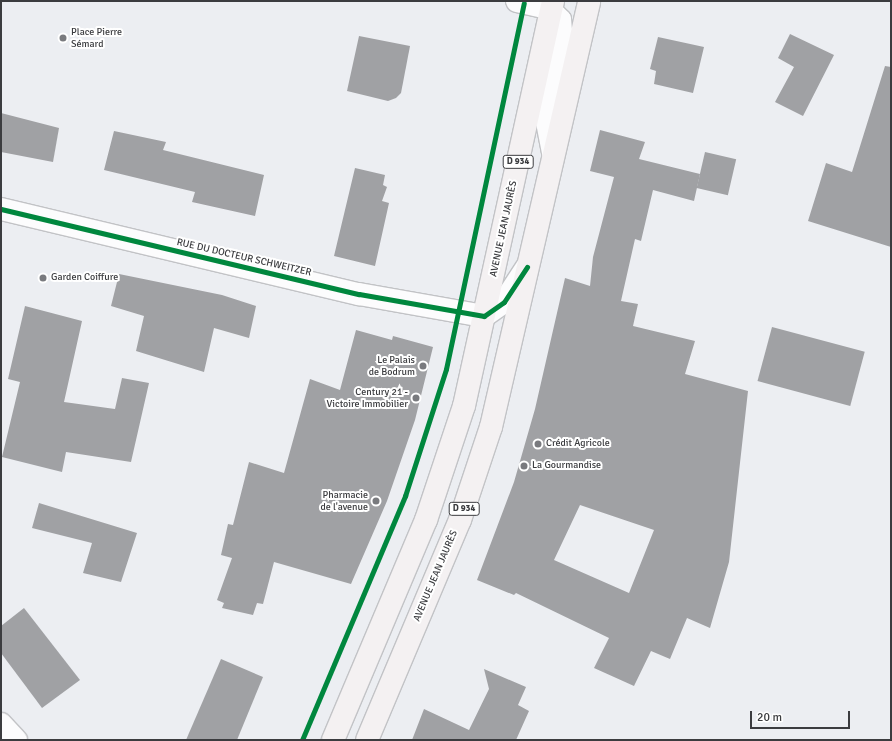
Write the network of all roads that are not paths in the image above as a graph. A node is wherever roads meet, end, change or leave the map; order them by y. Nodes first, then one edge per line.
1 (517, 1) edge
2 (589, 1) edge
3 (553, 5) edge
4 (552, 160) junction
5 (1, 209) edge
6 (527, 267) junction
7 (484, 316) junction
8 (1, 724) edge
9 (16, 740) edge
10 (333, 740) edge
11 (367, 740) edge

1 - 3 street
2 - 4 main road, AVENUE JEAN JAURÈS / D 934
3 - 4 lane
3 - 7 main road, AVENUE JEAN JAURÈS / D 934
4 - 6 main road, AVENUE JEAN JAURÈS / D 934
5 - 7 street, RUE DU DOCTEUR SCHWEITZER
6 - 7 street, AVENUE JEAN JAURÈS
6 - 11 main road, AVENUE JEAN JAURÈS / D 934
7 - 10 main road, AVENUE JEAN JAURÈS / D 934
8 - 9 street

